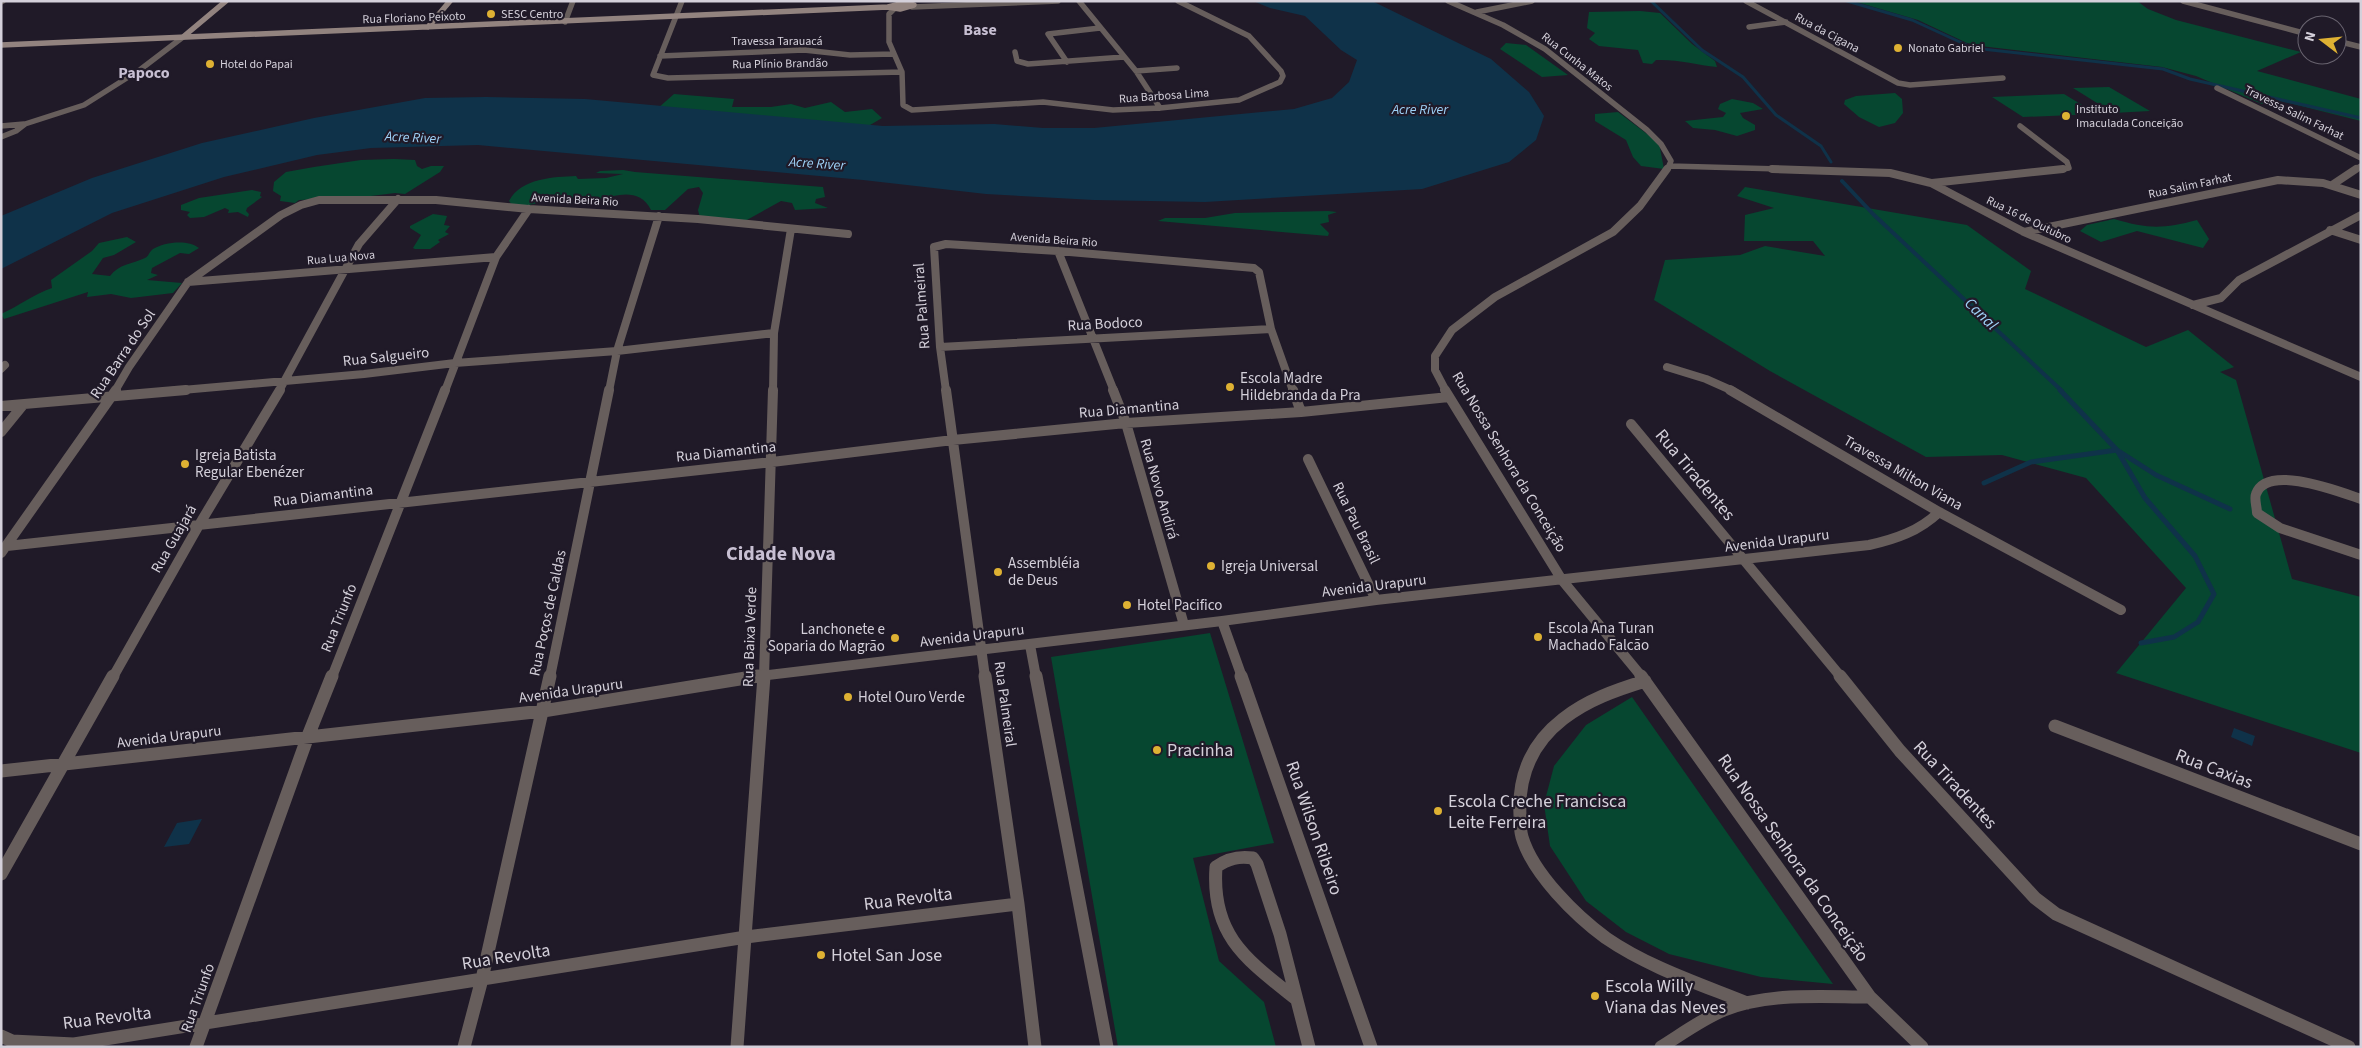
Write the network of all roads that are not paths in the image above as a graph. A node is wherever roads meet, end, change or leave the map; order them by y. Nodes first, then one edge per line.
1 (226, 1) edge
2 (450, 1) edge
3 (573, 1) edge
4 (682, 1) edge
5 (1058, 1) edge
6 (1079, 1) edge
7 (1178, 1) edge
8 (1448, 1) edge
9 (1532, 1) edge
10 (1746, 1) edge
11 (2183, 1) edge
12 (900, 2) edge
13 (913, 4) edge
14 (891, 8) junction
15 (1477, 12) junction
16 (676, 17) junction
17 (565, 22) junction
18 (1786, 22) junction
19 (1749, 27) dead end
20 (428, 28) junction
21 (1100, 28) junction
22 (2297, 31) edge
23 (183, 37) junction
24 (2347, 44) edge
25 (1, 45) edge
26 (2361, 47) edge
27 (1015, 52) dead end
28 (894, 54) junction
29 (660, 56) junction
30 (1124, 57) junction
31 (1067, 62) junction
32 (1177, 68) dead end
33 (1136, 71) junction
34 (902, 72) junction
35 (2004, 78) dead end
36 (2217, 88) dead end
37 (1160, 108) junction
38 (25, 124) junction
39 (1, 126) edge
40 (2020, 126) dead end
41 (1, 137) edge
42 (2361, 158) edge
43 (1670, 166) junction
44 (2361, 166) edge
45 (1931, 183) junction
46 (2332, 185) junction
47 (2361, 195) edge
48 (398, 199) junction
49 (300, 206) joint
50 (529, 209) junction
51 (2361, 215) edge
52 (659, 216) junction
53 (791, 229) junction
54 (2330, 230) junction
55 (2024, 232) junction
56 (848, 234) dead end
57 (2361, 240) edge
58 (934, 247) joint
59 (1058, 251) junction
60 (496, 257) junction
61 (344, 269) junction
62 (188, 282) junction
63 (2193, 305) junction
64 (1271, 329) junction
65 (774, 333) junction
66 (1092, 339) junction
67 (940, 348) junction
68 (617, 351) junction
69 (455, 363) junction
70 (1667, 367) dead end
71 (2361, 377) edge
72 (285, 380) junction
73 (112, 396) junction
74 (1449, 397) junction
75 (23, 405) junction
76 (1, 406) edge
77 (1301, 412) junction
78 (1126, 423) junction
79 (1631, 424) dead end
80 (1, 432) edge
81 (953, 440) junction
82 (1308, 459) dead end
83 (772, 462) junction
84 (591, 482) junction
85 (2361, 499) edge
86 (402, 502) junction
87 (1939, 512) junction
88 (199, 525) junction
89 (4, 549) edge
90 (2361, 555) edge
91 (1743, 560) junction
92 (1562, 580) junction
93 (1376, 600) junction
94 (2122, 610) dead end
95 (1222, 622) junction
96 (1184, 626) junction
97 (1030, 645) junction
98 (981, 651) junction
99 (764, 676) junction
100 (1645, 681) junction
101 (543, 711) junction
102 (2054, 726) dead end
103 (308, 736) junction
104 (64, 765) junction
105 (1, 771) edge
106 (2361, 844) edge
107 (1, 874) edge
108 (1018, 904) junction
109 (746, 937) junction
110 (482, 980) junction
111 (1870, 998) junction
112 (1296, 999) junction
113 (1747, 1003) junction
114 (205, 1024) junction
115 (1, 1036) edge
116 (196, 1047) edge
117 (464, 1047) edge
118 (737, 1047) edge
119 (1035, 1047) edge
120 (1108, 1047) edge
121 (1309, 1047) edge
122 (1371, 1047) edge
123 (1661, 1047) edge
124 (1922, 1047) edge
125 (2348, 1047) edge

1 - 23 main road
2 - 20 main road
3 - 17 street
4 - 16 street
5 - 13 street, Rua Floriano Peixoto
6 - 21 street
7 - 37 street, Rua Barbosa Lima
8 - 15 street, Rua Cunha Matos
9 - 15 street
10 - 18 street, Rua da Cigana
11 - 22 street
12 - 13 main road, Rua Floriano Peixoto
12 - 14 main road, Rua Floriano Peixoto
13 - 14 main road, Rua Floriano Peixoto
14 - 16 main road, Rua Floriano Peixoto
14 - 28 street
15 - 43 street, Rua Cunha Matos
16 - 17 main road, Rua Floriano Peixoto
16 - 29 street
17 - 20 main road, Rua Floriano Peixoto
18 - 19 street
18 - 35 street, Rua da Cigana
20 - 23 main road, Rua Floriano Peixoto
21 - 30 street
21 - 31 street
23 - 25 main road, Rua Floriano Peixoto
23 - 38 street
24 - 26 street
27 - 31 street
28 - 29 street, Travessa Tarauacá
28 - 34 street
29 - 34 street, Rua Plínio Brandão
30 - 31 street
30 - 33 street
32 - 33 street
33 - 37 street
34 - 37 street, Rua Barbosa Lima
36 - 42 street, Travessa Salim Farhat
38 - 39 street
38 - 41 street
40 - 45 street
43 - 45 street, Rua 16 de Outubro
43 - 74 street, Rua Nossa Senhora da Conceição
44 - 46 street
45 - 55 street, Rua 16 de Outubro
46 - 47 street, Rua Salim Farhat
46 - 55 street, Rua Salim Farhat
48 - 49 street, Avenida Beira Rio
48 - 50 street, Avenida Beira Rio
48 - 61 street, Rua Guajará
49 - 62 street, Rua Barra do Sol
50 - 52 street, Avenida Beira Rio
50 - 60 street, Rua Triunfo
51 - 54 street
52 - 53 street, Avenida Beira Rio
52 - 68 street, Rua Poços de Caldas
53 - 56 street, Avenida Beira Rio
53 - 65 street, Rua Baixa Verde
54 - 57 street
54 - 63 street
55 - 63 street, Rua 16 de Outubro
58 - 59 street, Avenida Beira Rio
58 - 67 street, Rua Palmeiral
59 - 64 street, Avenida Beira Rio
59 - 66 street, Rua Novo Andirá
60 - 61 street, Rua Lua Nova
60 - 69 street, Rua Triunfo
61 - 62 street, Rua Lua Nova
61 - 72 street, Rua Guajará
62 - 73 street, Rua Barra do Sol
63 - 71 street, Rua 16 de Outubro
64 - 66 street, Rua Bodoco
64 - 77 street
65 - 68 street, Rua Salgueiro
65 - 83 street, Rua Baixa Verde
66 - 67 street, Rua Bodoco
66 - 78 street, Rua Novo Andirá
67 - 81 street, Rua Palmeiral
68 - 69 street, Rua Salgueiro
68 - 84 street, Rua Poços de Caldas
69 - 72 street, Rua Salgueiro
69 - 86 street, Rua Triunfo
70 - 87 street, Travessa Milton Viana
72 - 73 street, Rua Salgueiro
72 - 88 street, Rua Guajará
73 - 75 street, Rua Salgueiro
73 - 89 street, Rua Barra do Sol
74 - 77 street, Rua Diamantina
74 - 92 street, Rua Nossa Senhora da Conceição
75 - 76 street, Rua Salgueiro
75 - 80 street
77 - 78 street, Rua Diamantina
78 - 81 street, Rua Diamantina
78 - 96 street, Rua Novo Andirá
79 - 91 street, Rua Tiradentes
81 - 83 street, Rua Diamantina
81 - 98 street, Rua Palmeiral
82 - 93 street, Rua Pau Brasil
83 - 84 street, Rua Diamantina
83 - 99 street, Rua Baixa Verde
84 - 86 street, Rua Diamantina
84 - 101 street, Rua Poços de Caldas
85 - 90 street
86 - 88 street, Rua Diamantina
86 - 103 street, Rua Triunfo
87 - 91 street, Avenida Urapuru
87 - 94 street, Travessa Milton Viana
88 - 89 street, Rua Diamantina
88 - 104 street, Rua Guajará
91 - 92 street, Avenida Urapuru
91 - 125 street, Rua Tiradentes
92 - 93 street, Avenida Urapuru
92 - 100 street, Rua Nossa Senhora da Conceição
93 - 95 street, Avenida Urapuru
95 - 96 street, Avenida Urapuru
95 - 122 street, Rua Wilson Ribeiro
96 - 97 street, Avenida Urapuru
97 - 98 street, Avenida Urapuru
97 - 120 street
98 - 99 street, Avenida Urapuru
98 - 108 street, Rua Palmeiral
99 - 101 street, Avenida Urapuru
99 - 109 street, Rua Baixa Verde
100 - 111 street, Rua Nossa Senhora da Conceição
100 - 113 street
101 - 103 street, Avenida Urapuru
101 - 110 street, Rua Poços de Caldas
102 - 106 street, Rua Caxias
103 - 104 street, Avenida Urapuru
103 - 114 street, Rua Triunfo
104 - 105 street, Avenida Urapuru
104 - 107 street, Rua Guajará
108 - 109 street, Rua Revolta
108 - 119 street, Rua Palmeiral
109 - 110 street, Rua Revolta
109 - 118 street, Rua Baixa Verde
110 - 114 street, Rua Revolta
110 - 117 street, Rua Poços de Caldas
111 - 113 street
111 - 124 street, Rua Nossa Senhora da Conceição
112 - 112 street
112 - 121 street
113 - 123 street
114 - 115 street, Rua Revolta
114 - 116 street, Rua Triunfo

